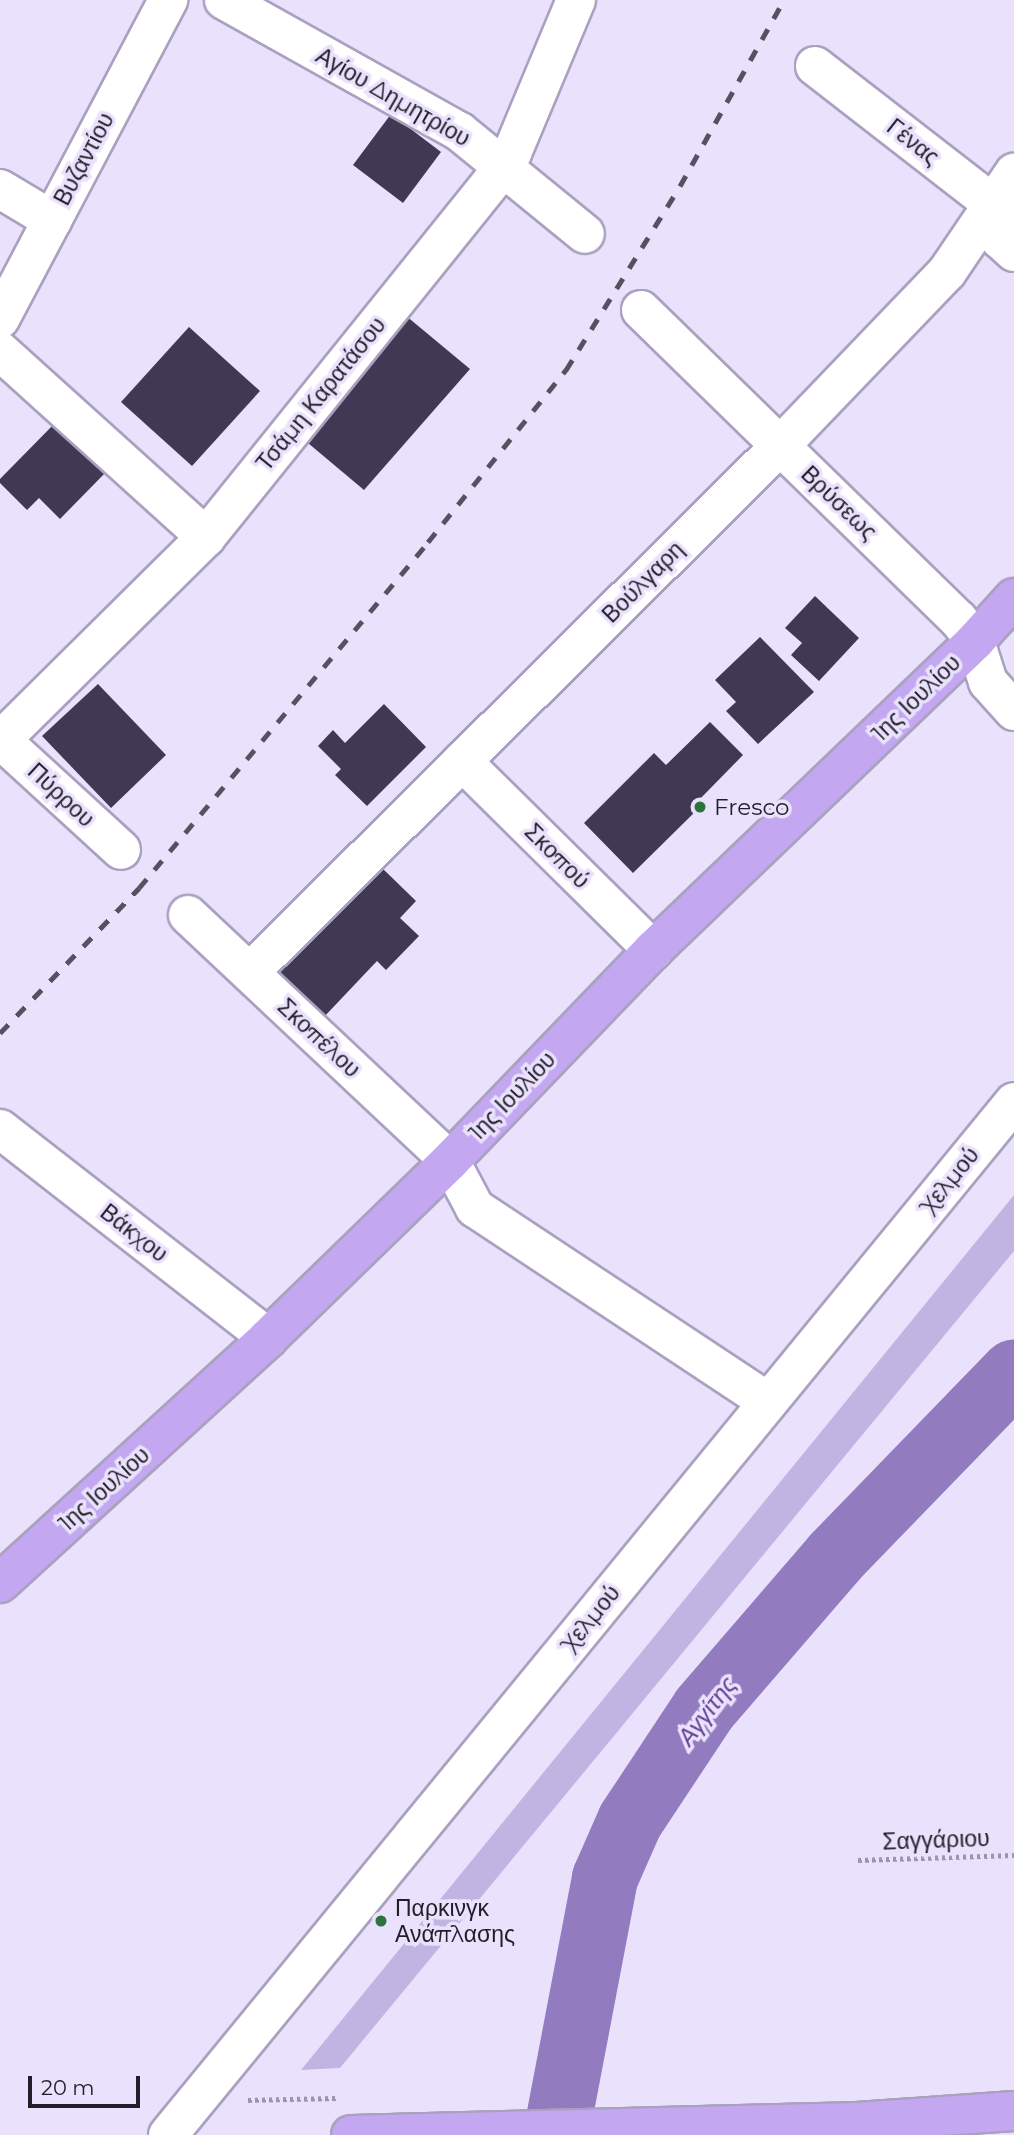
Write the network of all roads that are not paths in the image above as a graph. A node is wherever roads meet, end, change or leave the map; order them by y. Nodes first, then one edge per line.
1 (168, 0) edge
2 (224, 0) edge
3 (576, 0) edge
4 (816, 66) dead end
5 (503, 167) junction
6 (1014, 173) edge
7 (0, 189) edge
8 (1004, 203) edge
9 (52, 220) junction
10 (585, 234) dead end
11 (1014, 252) edge
12 (641, 310) dead end
13 (0, 319) edge
14 (0, 351) edge
15 (781, 445) junction
16 (206, 537) junction
17 (1014, 598) edge
18 (975, 641) junction
19 (1014, 711) edge
20 (0, 740) edge
21 (462, 761) junction
22 (121, 850) dead end
23 (188, 915) dead end
24 (653, 950) junction
25 (250, 972) junction
26 (1014, 1102) edge
27 (0, 1129) edge
28 (450, 1161) junction
29 (268, 1338) junction
30 (768, 1402) junction
31 (0, 1583) edge
32 (1014, 2111) edge
33 (853, 2128) edge
34 (168, 2135) edge
35 (351, 2135) edge

1 - 9 street, Βυζαντίου
2 - 5 street, Αγίου Δημητρίου
3 - 5 street, Τσάμη Καρατάσου
4 - 8 street, Γένας
5 - 10 street, Αγίου Δημητρίου
5 - 16 street, Τσάμη Καρατάσου
6 - 8 street, Βούλγαρη
7 - 9 street
8 - 11 street
8 - 15 street, Βούλγαρη
9 - 13 street, Βυζαντίου
12 - 15 street, Βρύσεως
14 - 16 street
15 - 18 street, Βρύσεως
15 - 21 street, Βούλγαρη
16 - 20 street, Τσάμη Καρατάσου
17 - 18 main road, 1ης Ιουλίου
18 - 19 street, Βρύσεως
18 - 24 main road, 1ης Ιουλίου
20 - 22 street, Πύρρου
21 - 24 street, Σκοπού
21 - 25 street, Βούλγαρη
23 - 25 street, Σκοπέλου
24 - 28 main road, 1ης Ιουλίου
25 - 28 street, Σκοπέλου
26 - 30 street, Χελμού
27 - 29 street, Βάκχου
28 - 29 main road, 1ης Ιουλίου
28 - 30 street, Σκοπέλου
29 - 31 main road, 1ης Ιουλίου
30 - 34 street, Χελμού
32 - 33 main road
33 - 35 main road

